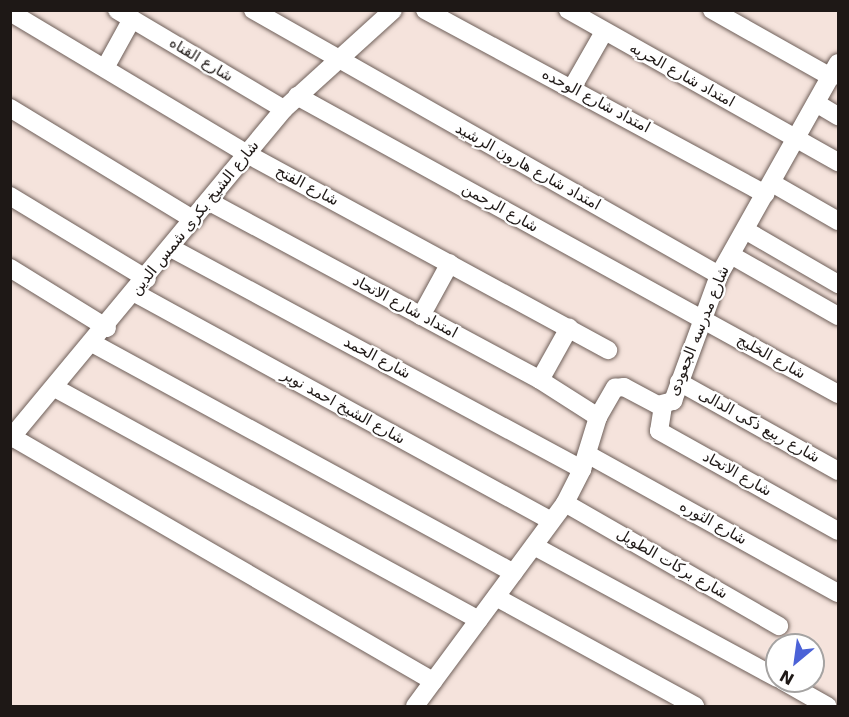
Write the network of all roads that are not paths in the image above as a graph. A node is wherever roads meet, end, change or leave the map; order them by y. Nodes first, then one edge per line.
1 (253, 10) edge
2 (393, 10) edge
3 (425, 10) edge
4 (568, 10) edge
5 (712, 10) edge
6 (10, 12) edge
7 (125, 15) edge
8 (604, 32) junction
9 (337, 60) junction
10 (105, 68) junction
11 (835, 70) edge
12 (572, 88) junction
13 (290, 103) junction
14 (816, 103) junction
15 (10, 108) edge
16 (838, 116) edge
17 (797, 138) junction
18 (247, 154) junction
19 (838, 162) edge
20 (769, 188) junction
21 (10, 196) edge
22 (208, 201) junction
23 (194, 220) junction
24 (838, 220) edge
25 (745, 231) junction
26 (171, 248) junction
27 (731, 255) junction
28 (450, 263) junction
29 (10, 268) edge
30 (719, 275) junction
31 (147, 279) junction
32 (838, 284) edge
33 (135, 293) junction
34 (421, 315) junction
35 (838, 316) edge
36 (703, 320) junction
37 (107, 328) junction
38 (569, 328) junction
39 (94, 344) junction
40 (608, 350) dead end
41 (540, 380) junction
42 (679, 382) junction
43 (55, 388) junction
44 (838, 394) edge
45 (663, 406) junction
46 (598, 417) junction
47 (11, 438) edge
48 (585, 462) junction
49 (838, 471) edge
50 (565, 503) junction
51 (551, 521) junction
52 (838, 531) edge
53 (534, 546) junction
54 (514, 573) junction
55 (838, 592) edge
56 (496, 597) junction
57 (479, 620) junction
58 (779, 626) dead end
59 (765, 671) edge
60 (433, 681) junction
61 (804, 693) edge
62 (415, 706) edge
63 (695, 706) edge
64 (827, 706) edge

1 - 9 street, امتداد شارع هارون الرشيد
2 - 9 street, شارع الشيخ بكرى شمس الدين
3 - 12 street, امتداد شارع الوحده
4 - 8 street, امتداد شارع الحريه
5 - 11 street
6 - 10 street, شارع الفتح
7 - 10 street
7 - 13 street, شارع القناه
8 - 12 street
8 - 17 street, امتداد شارع الحريه
9 - 13 street, شارع الشيخ بكرى شمس الدين
9 - 30 street, امتداد شارع هارون الرشيد
10 - 18 street, شارع الفتح
11 - 14 street, شارع مدرسه الجعودى
12 - 20 street, امتداد شارع الوحده
13 - 18 street, شارع الشيخ بكرى شمس الدين
13 - 36 street, شارع الرحمن
14 - 16 street
14 - 17 street, شارع مدرسه الجعودى
15 - 23 street
17 - 19 street, امتداد شارع الحريه
17 - 20 street, شارع مدرسه الجعودى
18 - 22 street, شارع الشيخ بكرى شمس الدين
18 - 28 street, شارع الفتح
20 - 24 street, امتداد شارع الوحده
20 - 25 street, شارع مدرسه الجعودى
21 - 31 street
22 - 23 street, شارع الشيخ بكرى شمس الدين
22 - 34 street, امتداد شارع الاتحاد
23 - 26 street, شارع الشيخ بكرى شمس الدين
25 - 27 street, شارع مدرسه الجعودى
25 - 32 street
26 - 31 street, شارع الشيخ بكرى شمس الدين
26 - 48 street, شارع الحمد
27 - 30 street, شارع مدرسه الجعودى
27 - 35 street
28 - 34 street
28 - 38 street, شارع الفتح
29 - 37 street
30 - 36 street, شارع مدرسه الجعودى
31 - 33 street, شارع الشيخ بكرى شمس الدين
33 - 37 street, شارع الشيخ بكرى شمس الدين
33 - 51 street, شارع الشيخ احمد نوير
34 - 41 street, امتداد شارع الاتحاد
36 - 42 street, شارع مدرسه الجعودى
36 - 44 street, شارع الخليج
37 - 39 street, شارع الشيخ بكرى شمس الدين
38 - 40 street, شارع الفتح
38 - 41 street
39 - 43 street, شارع الشيخ بكرى شمس الدين
39 - 54 street
41 - 46 street, امتداد شارع الاتحاد
42 - 45 street, شارع مدرسه الجعودى
42 - 49 street, شارع ربيع ذكى الدالى
43 - 47 street, شارع الشيخ بكرى شمس الدين
43 - 57 street
45 - 46 street, شارع مدرسه الجعودى
45 - 52 street, شارع الاتحاد
46 - 48 street, شارع مدرسه الجعودى
47 - 60 street
48 - 50 street, شارع مدرسه الجعودى
48 - 55 street, شارع الثوره
50 - 51 street, شارع مدرسه الجعودى
50 - 58 street, شارع بركات الطويل
51 - 53 street, شارع مدرسه الجعودى
53 - 54 street, شارع مدرسه الجعودى
53 - 59 street
54 - 56 street, شارع مدرسه الجعودى
56 - 57 street, شارع مدرسه الجعودى
56 - 63 street
57 - 60 street, شارع مدرسه الجعودى
60 - 62 street, شارع مدرسه الجعودى
61 - 64 street

